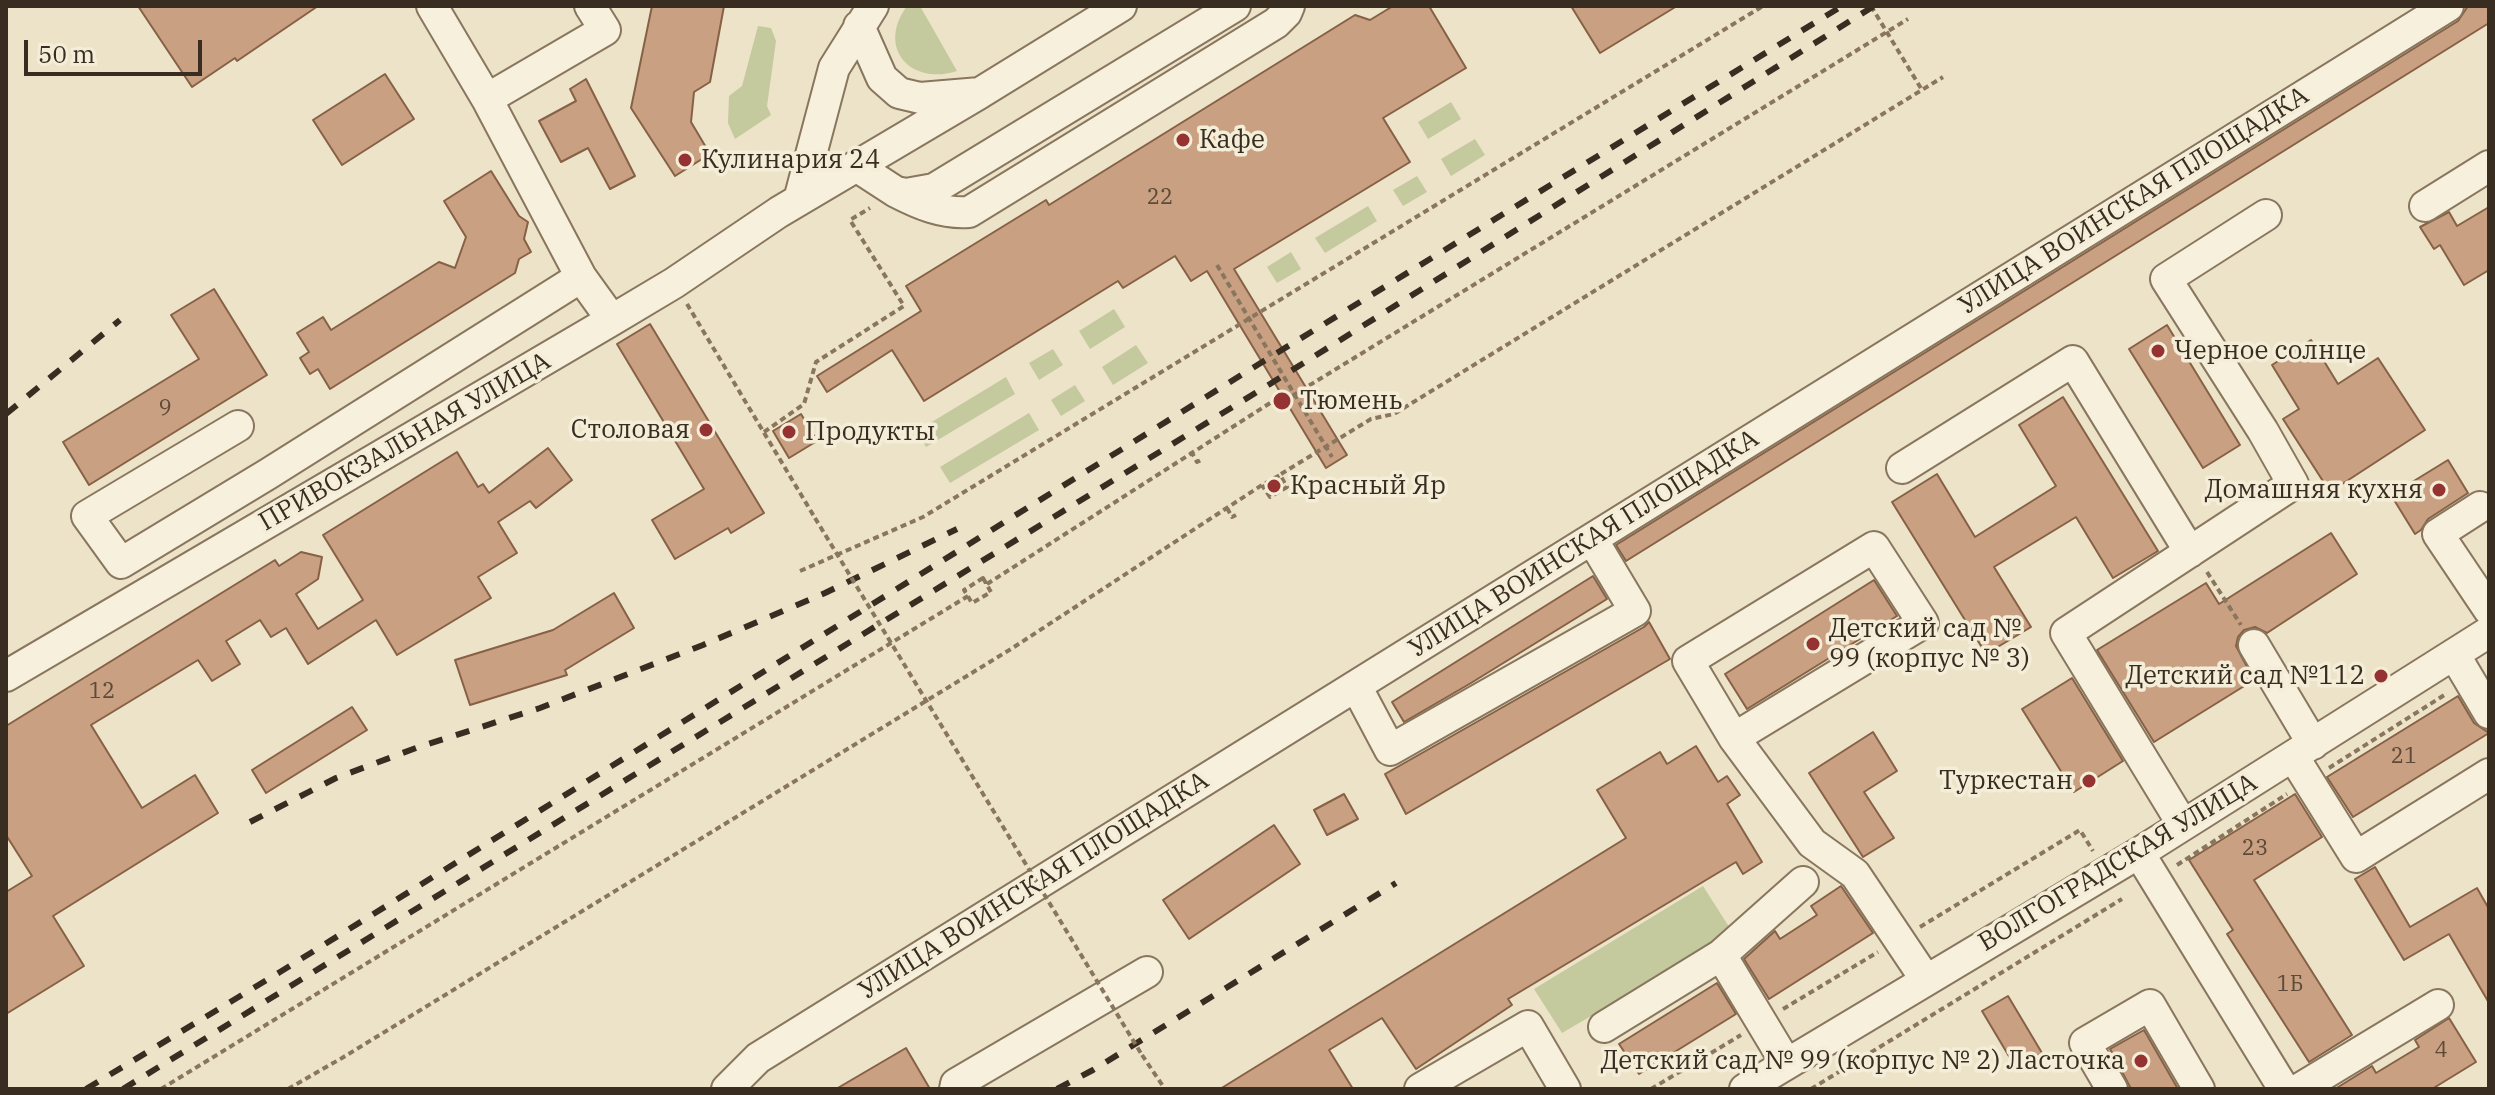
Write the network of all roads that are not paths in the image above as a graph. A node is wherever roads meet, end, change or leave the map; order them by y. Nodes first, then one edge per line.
1 (432, 6) edge
2 (590, 6) edge
3 (1121, 6) edge
4 (1235, 6) edge
5 (1289, 6) edge
6 (2448, 6) edge
7 (866, 16) edge
8 (980, 93) junction
9 (487, 99) junction
10 (856, 166) junction
11 (2489, 166) edge
12 (896, 192) junction
13 (799, 200) junction
14 (2425, 206) dead end
15 (2266, 215) dead end
16 (581, 277) junction
17 (612, 320) junction
18 (238, 426) dead end
19 (1902, 468) dead end
20 (2480, 507) dead end
21 (1592, 539) junction
22 (2190, 552) junction
23 (2489, 610) edge
24 (2489, 632) edge
25 (2254, 645) road end
26 (2454, 654) junction
27 (6, 676) edge
28 (1356, 686) junction
29 (2489, 713) edge
30 (1734, 738) junction
31 (2303, 750) junction
32 (2489, 774) edge
33 (2183, 825) junction
34 (2139, 853) junction
35 (1803, 882) dead end
36 (1721, 955) junction
37 (1147, 972) dead end
38 (1926, 980) junction
39 (2438, 1005) dead end
40 (1604, 1027) dead end
41 (1786, 1063) junction
42 (727, 1089) edge
43 (955, 1089) edge
44 (1420, 1089) edge
45 (1565, 1089) edge
46 (1745, 1089) edge
47 (2112, 1089) edge
48 (2199, 1089) edge
49 (2284, 1089) edge
50 (2299, 1089) edge

1 - 9 street
2 - 9 street
3 - 8 street, ПРИВОКЗАЛЬНАЯ УЛИЦА
4 - 12 street
5 - 12 street
6 - 21 street, УЛИЦА ВОИНСКАЯ ПЛОЩАДКА
7 - 8 street, ПРИВОКЗАЛЬНАЯ УЛИЦА
7 - 13 street, ПРИВОКЗАЛЬНАЯ УЛИЦА
8 - 10 street, ПРИВОКЗАЛЬНАЯ УЛИЦА
9 - 16 street
10 - 12 street
10 - 13 street, ПРИВОКЗАЛЬНАЯ УЛИЦА
11 - 14 street
13 - 17 street, ПРИВОКЗАЛЬНАЯ УЛИЦА
15 - 22 street
16 - 17 street
16 - 18 street
17 - 27 street, ПРИВОКЗАЛЬНАЯ УЛИЦА
19 - 22 street
20 - 23 street
21 - 28 street, УЛИЦА ВОИНСКАЯ ПЛОЩАДКА
21 - 28 street
22 - 33 street
24 - 26 street, ВОЛГОГРАДСКАЯ УЛИЦА
25 - 31 street
26 - 29 street
26 - 31 street, ВОЛГОГРАДСКАЯ УЛИЦА
28 - 42 street, УЛИЦА ВОИНСКАЯ ПЛОЩАДКА
30 - 30 street
30 - 38 street
31 - 32 street
31 - 33 street, ВОЛГОГРАДСКАЯ УЛИЦА
33 - 34 street, ВОЛГОГРАДСКАЯ УЛИЦА
34 - 38 street, ВОЛГОГРАДСКАЯ УЛИЦА
34 - 49 street
35 - 36 street
36 - 40 street
36 - 41 street
37 - 43 street
38 - 41 street, ВОЛГОГРАДСКАЯ УЛИЦА
39 - 50 street
41 - 46 street, ВОЛГОГРАДСКАЯ УЛИЦА
44 - 45 street
47 - 48 street

